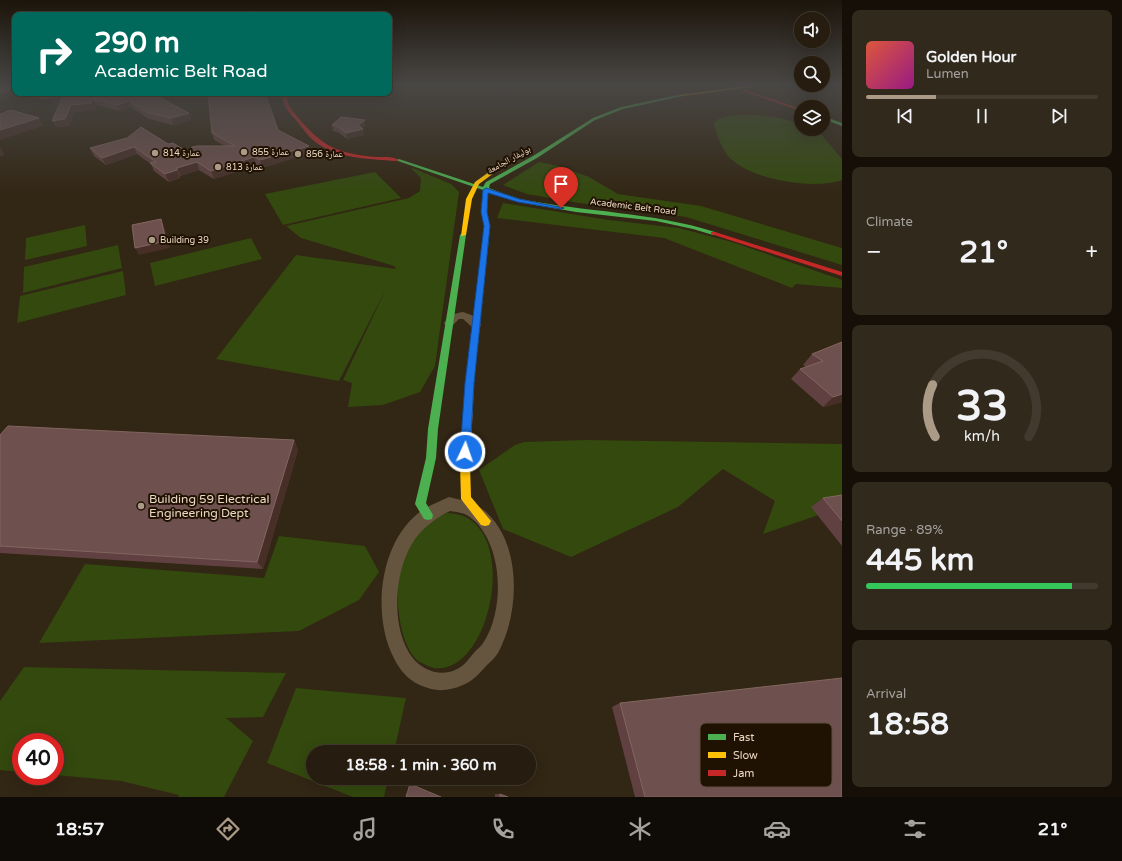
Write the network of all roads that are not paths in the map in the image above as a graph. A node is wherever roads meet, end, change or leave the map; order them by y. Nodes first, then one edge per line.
1 (299, 121) edge
2 (307, 121) edge
3 (578, 121) edge
4 (591, 121) edge
5 (481, 187) junction
6 (842, 270) edge
7 (842, 274) edge
8 (449, 323) junction
9 (476, 325) junction
10 (428, 515) junction
11 (484, 520) junction

1 - 5 street, Academic Belt Road
2 - 5 street, Academic Belt Road
3 - 5 street, بوليفار الجامعة
4 - 5 street, بوليفار الجامعة
5 - 6 street, Academic Belt Road
5 - 7 street, Academic Belt Road
5 - 8 street
5 - 9 street, بوليفار الجامعة
8 - 9 street
8 - 10 street
9 - 11 street, بوليفار الجامعة
10 - 11 street
10 - 11 street

